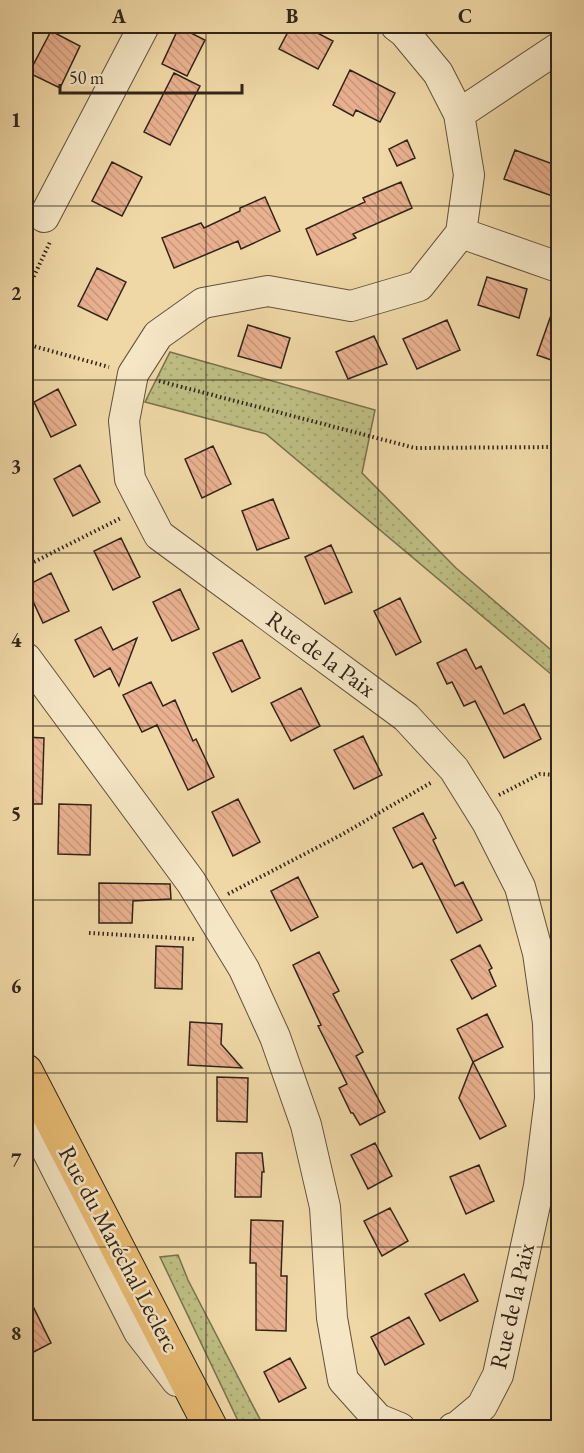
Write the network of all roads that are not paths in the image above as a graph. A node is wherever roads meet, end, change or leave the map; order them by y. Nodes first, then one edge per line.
1 (144, 26) edge
2 (396, 26) edge
3 (558, 48) edge
4 (459, 114) junction
5 (44, 217) road end
6 (461, 233) junction
7 (558, 267) edge
8 (26, 658) edge
9 (26, 1071) edge
10 (26, 1109) edge
11 (211, 1428) edge
12 (400, 1428) edge
13 (453, 1428) edge

1 - 5 street
2 - 4 street
3 - 4 street
4 - 6 street
6 - 7 street
6 - 13 street, Rue de la Paix
8 - 12 street
9 - 11 main road, Rue du Maréchal Leclerc
10 - 11 street

